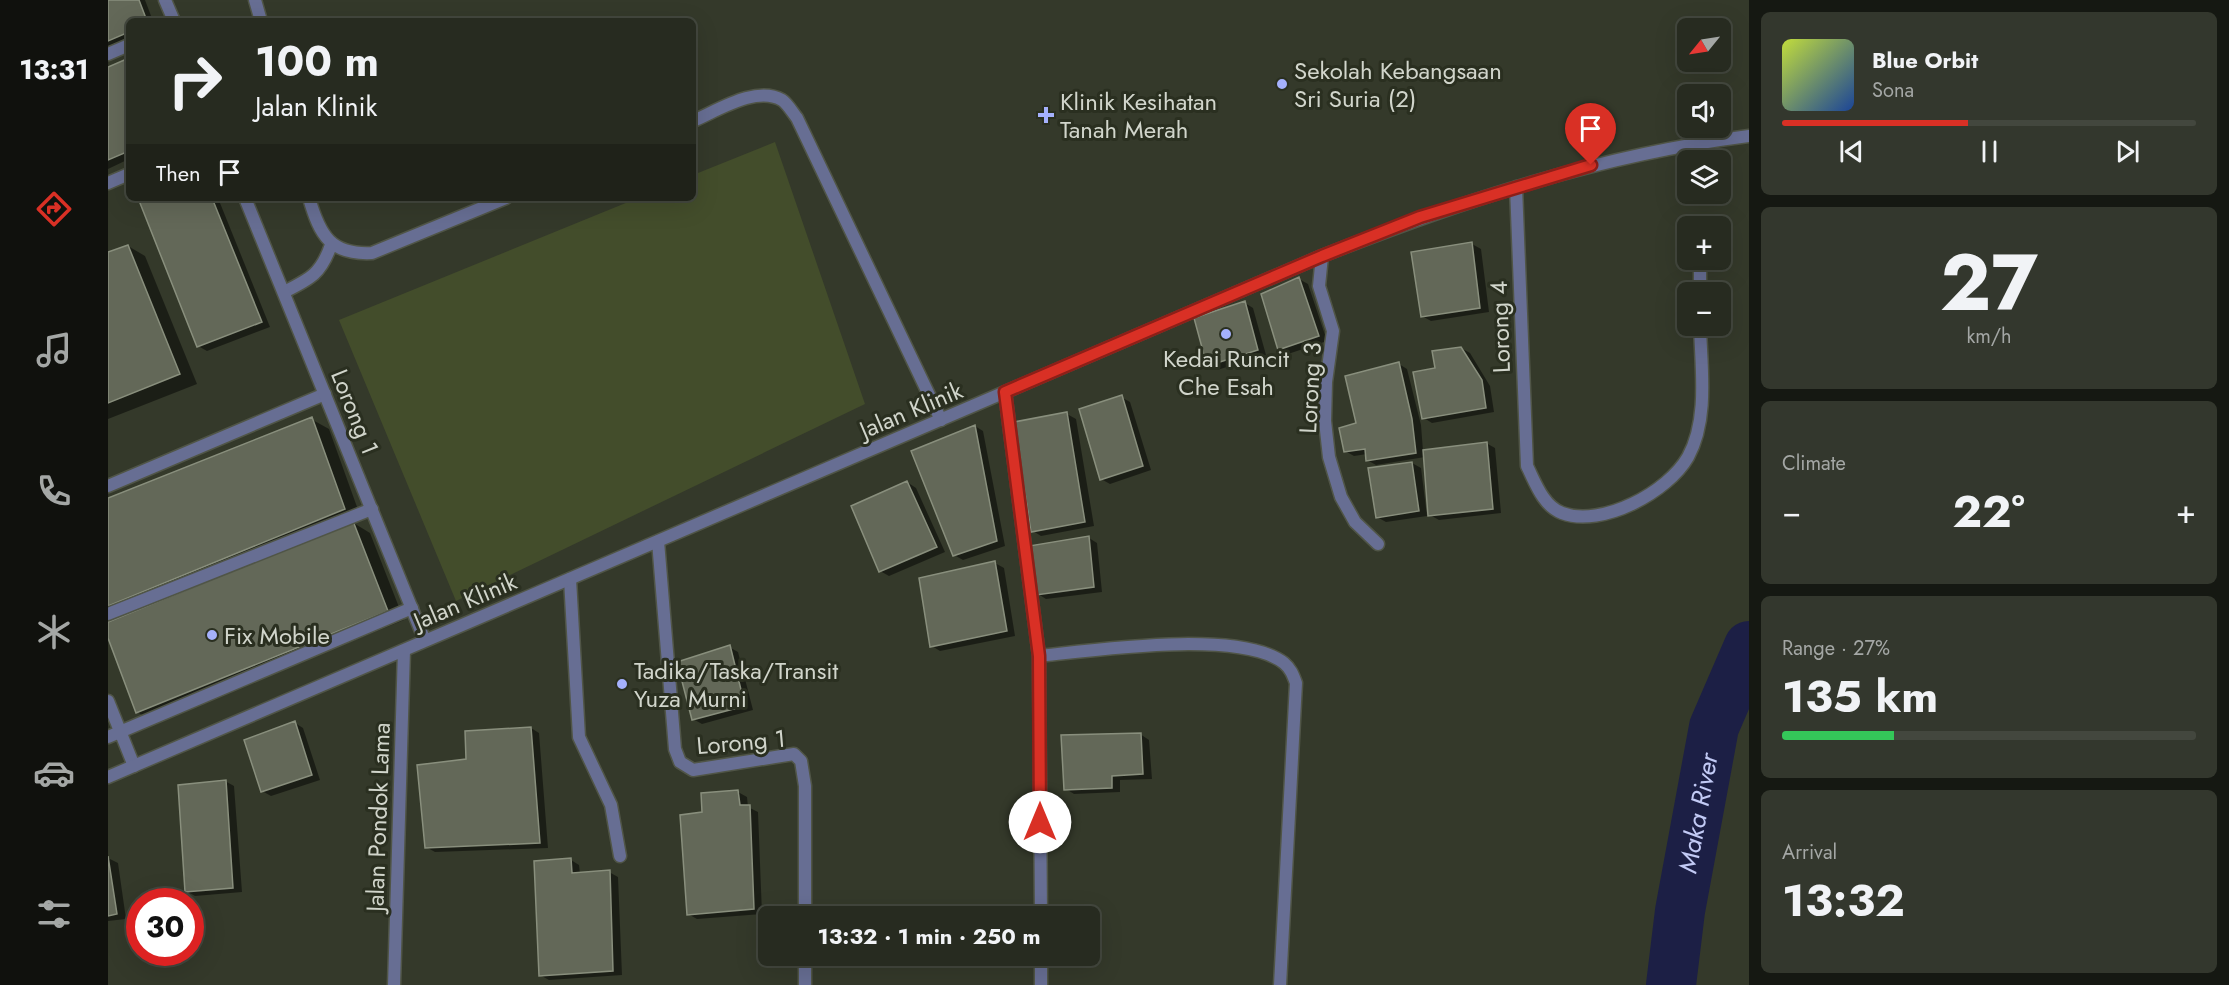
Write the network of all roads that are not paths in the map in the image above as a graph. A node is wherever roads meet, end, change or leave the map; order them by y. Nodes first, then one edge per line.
1 (165, 0) edge
2 (255, 0) edge
3 (173, 18) edge
4 (260, 18) edge
5 (126, 46) edge
6 (108, 54) edge
7 (696, 120) edge
8 (1749, 136) edge
9 (126, 175) edge
10 (108, 183) edge
11 (1516, 187) junction
12 (246, 201) edge
13 (310, 201) edge
14 (499, 201) edge
15 (331, 245) junction
16 (1322, 256) junction
17 (1700, 270) dead end
18 (1700, 282) edge
19 (284, 292) junction
20 (1700, 336) edge
21 (1005, 392) junction
22 (325, 394) junction
23 (941, 420) junction
24 (108, 486) edge
25 (372, 509) junction
26 (658, 541) junction
27 (1378, 544) dead end
28 (570, 579) junction
29 (412, 608) junction
30 (108, 614) edge
31 (426, 641) junction
32 (404, 650) junction
33 (1039, 656) junction
34 (108, 700) edge
35 (120, 732) junction
36 (108, 737) edge
37 (134, 766) junction
38 (108, 777) edge
39 (620, 856) dead end
40 (805, 906) edge
41 (1041, 906) edge
42 (805, 966) edge
43 (1041, 966) edge
44 (394, 985) edge
45 (805, 985) edge
46 (1041, 985) edge
47 (1280, 985) edge

1 - 3 street
2 - 4 street
5 - 6 street
7 - 23 street
8 - 11 street, Jalan Klinik
9 - 10 street
11 - 16 street, Jalan Klinik
11 - 20 street, Lorong 4
12 - 19 street, Lorong 1
13 - 15 street
14 - 15 street
15 - 19 street
16 - 21 street, Jalan Klinik
16 - 27 street, Lorong 3
17 - 18 street
19 - 22 street, Lorong 1
21 - 23 street, Jalan Klinik
21 - 33 street
22 - 24 street
22 - 25 street, Lorong 1
23 - 26 street, Jalan Klinik
25 - 29 street, Lorong 1
25 - 30 street
26 - 28 street, Jalan Klinik
26 - 40 street, Lorong 1
28 - 31 street, Jalan Klinik
28 - 39 street
29 - 31 street, Lorong 1
29 - 35 street
31 - 32 street, Jalan Klinik
32 - 37 street, Jalan Klinik
32 - 44 street, Jalan Pondok Lama
33 - 41 street
33 - 47 street
34 - 35 street
35 - 36 street
35 - 37 street
37 - 38 street, Jalan Klinik
42 - 45 street
43 - 46 street

